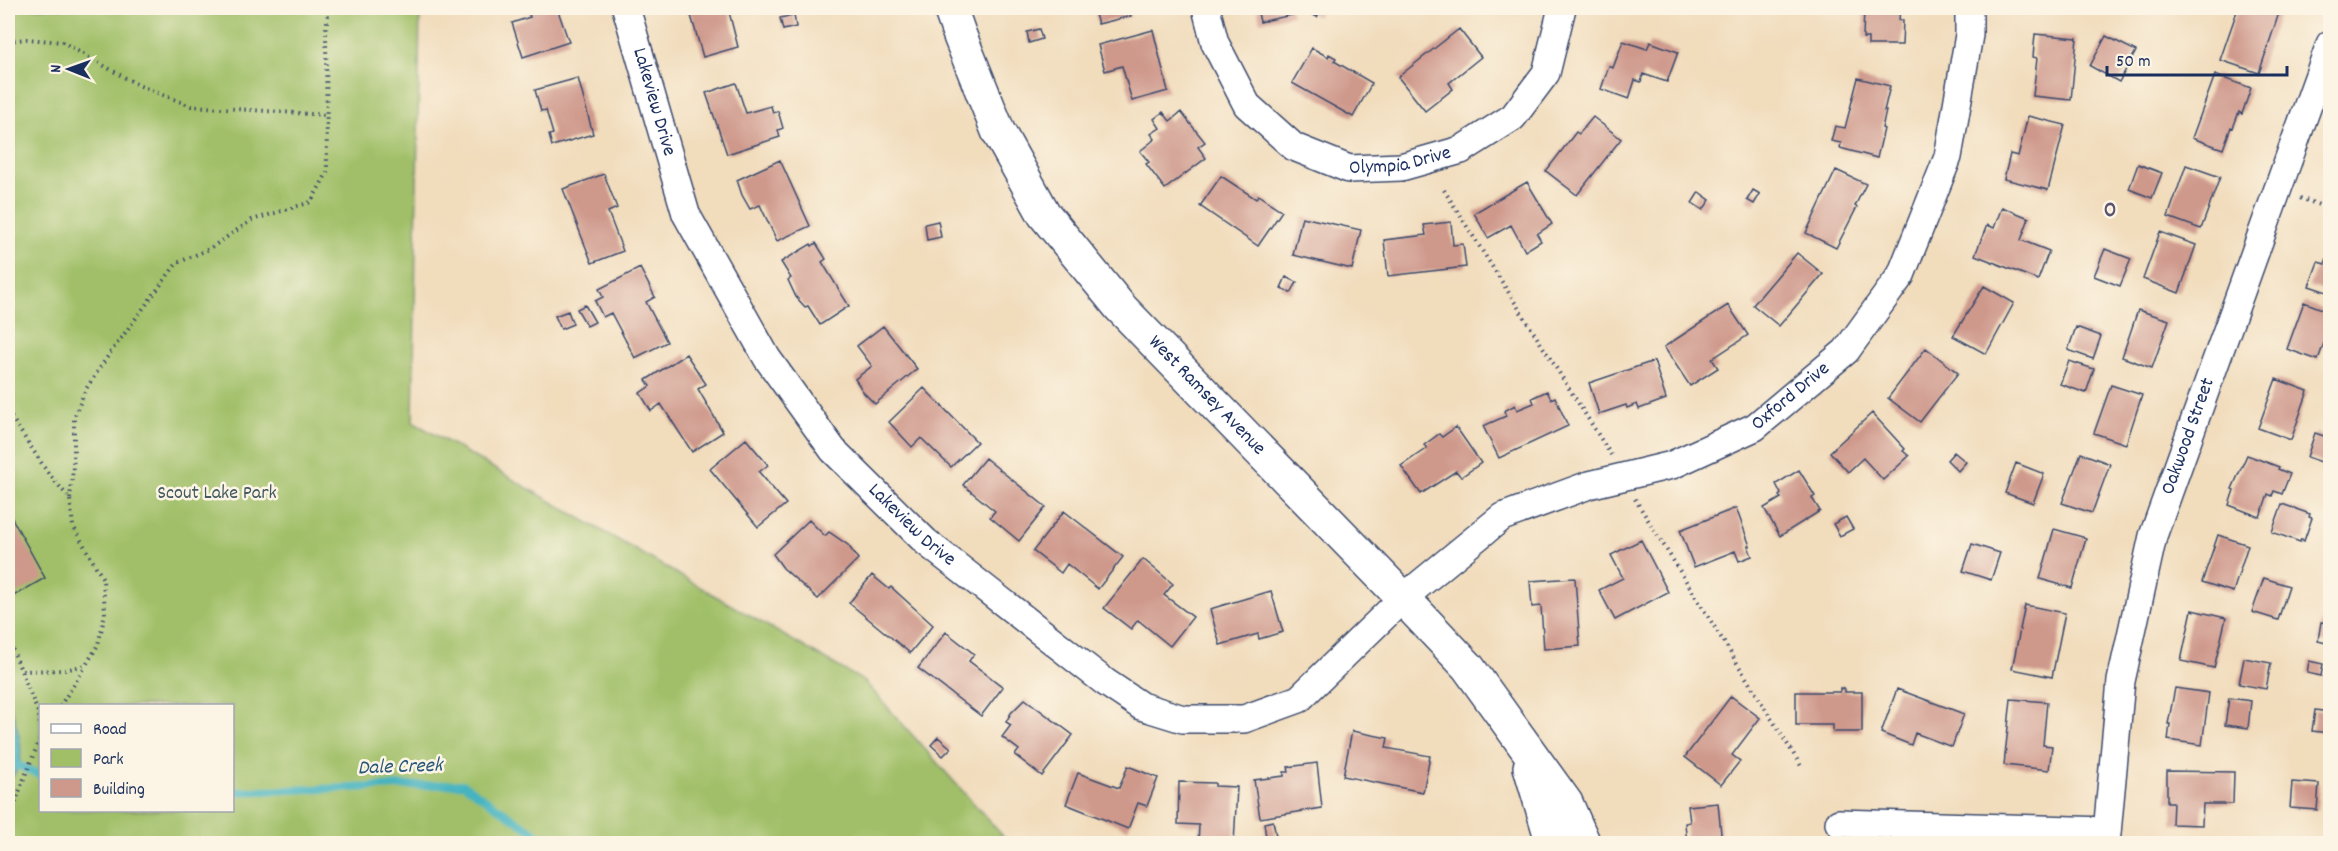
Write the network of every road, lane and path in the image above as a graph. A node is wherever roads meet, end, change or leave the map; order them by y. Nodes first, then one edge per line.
1 (329, 8) edge
2 (626, 8) edge
3 (951, 8) edge
4 (1206, 8) edge
5 (1562, 8) edge
6 (1969, 8) edge
7 (8, 41) edge
8 (2331, 44) edge
9 (327, 115) junction
10 (1443, 190) dead end
11 (2296, 196) dead end
12 (2331, 209) edge
13 (8, 412) edge
14 (1611, 456) dead end
15 (1632, 495) dead end
16 (70, 499) junction
17 (1403, 598) junction
18 (8, 638) edge
19 (86, 666) junction
20 (22, 671) junction
21 (61, 704) edge
22 (39, 715) edge
23 (39, 743) edge
24 (1523, 743) junction
25 (1801, 766) dead end
26 (1839, 823) dead end
27 (8, 831) edge
28 (2107, 837) edge
29 (9, 843) edge
30 (1553, 843) edge
31 (1584, 843) edge

1 - 9 path
2 - 17 street, Lakeview Drive
3 - 17 street, West Ramsey Avenue
4 - 5 street, Olympia Drive
6 - 17 street, Oxford Drive
7 - 9 path
8 - 28 street, Oakwood Street
9 - 16 path
10 - 14 path
11 - 12 path
13 - 16 path
15 - 25 path
16 - 19 path
17 - 24 street, West Ramsey Avenue
18 - 20 path
19 - 20 path
19 - 21 path
20 - 22 path
23 - 27 path
24 - 30 street, West Ramsey Avenue
24 - 31 street, West Ramsey Avenue
26 - 28 street
27 - 29 path

